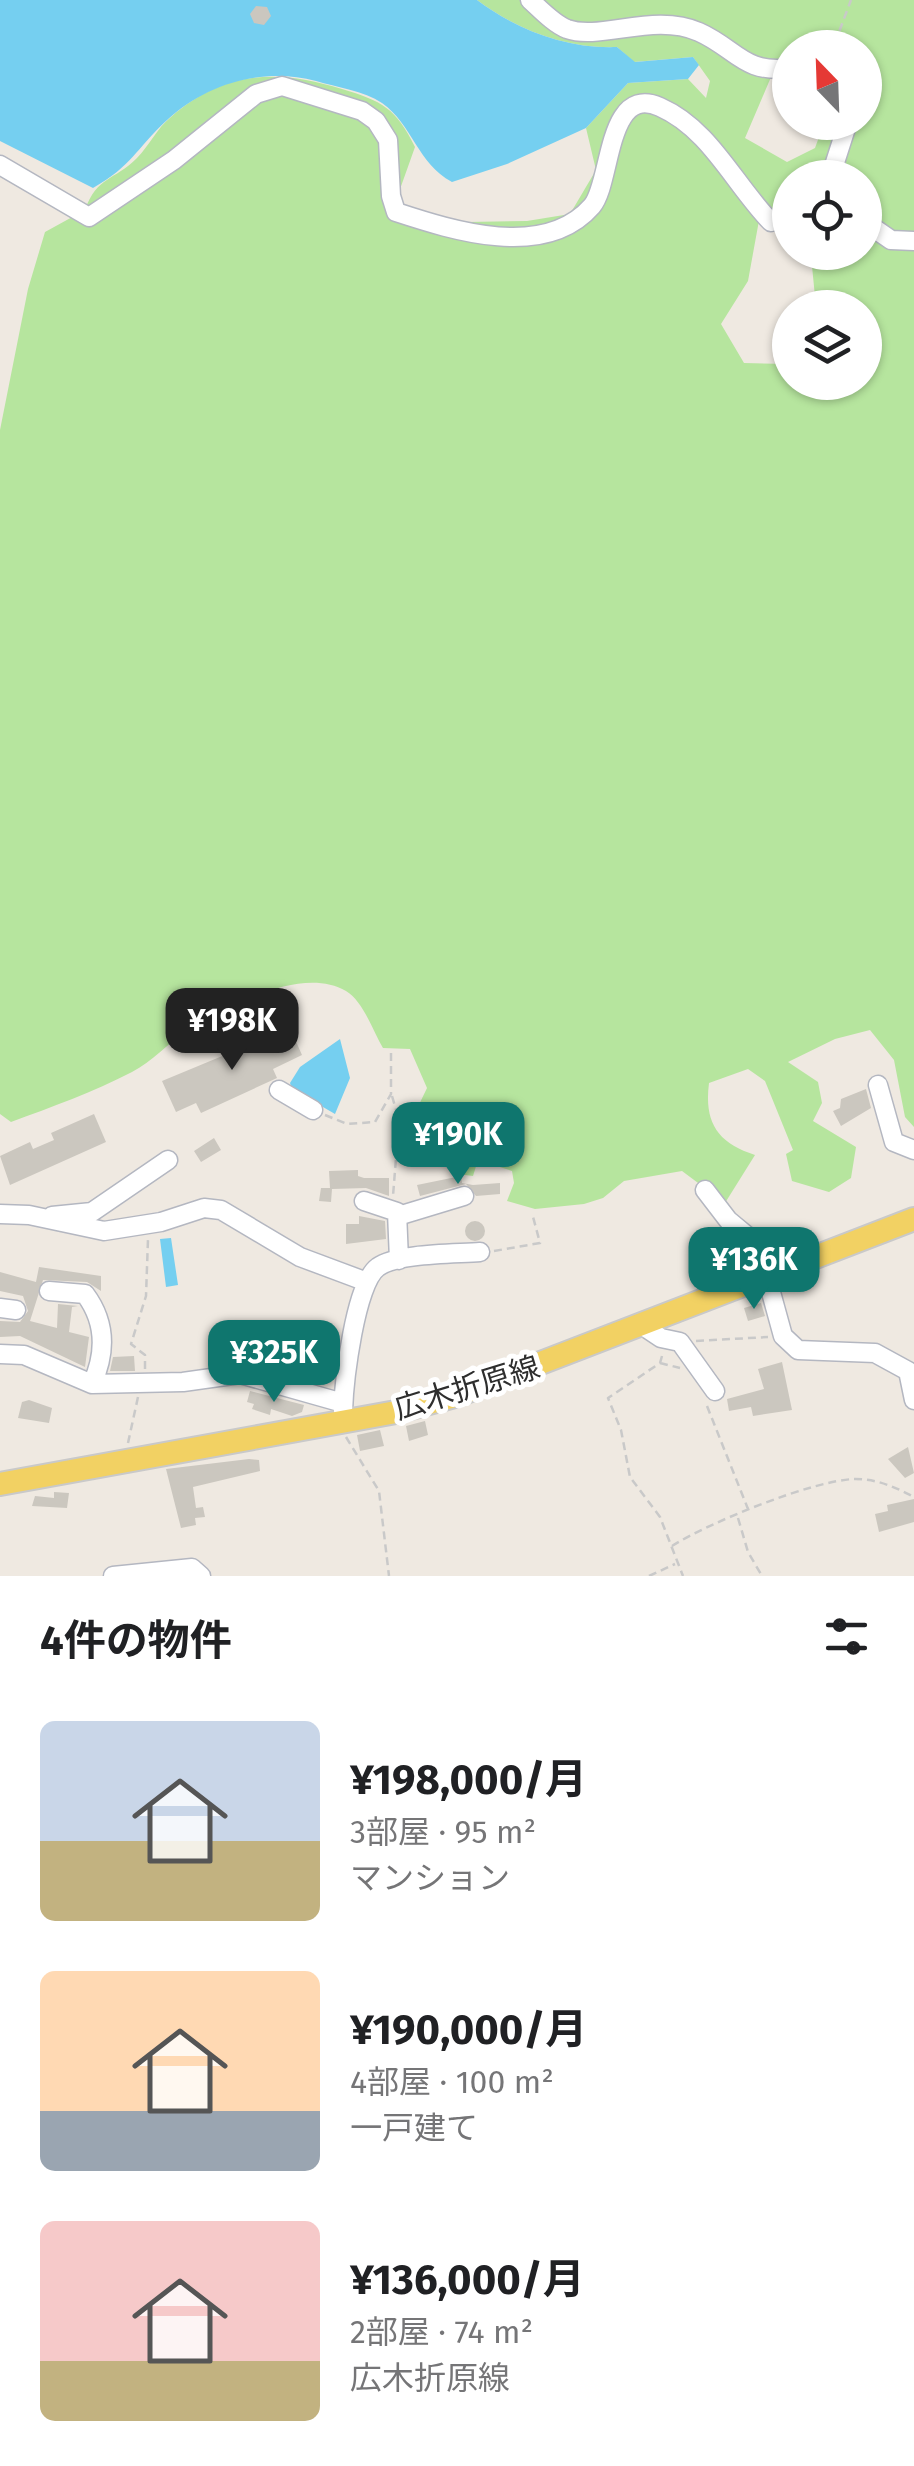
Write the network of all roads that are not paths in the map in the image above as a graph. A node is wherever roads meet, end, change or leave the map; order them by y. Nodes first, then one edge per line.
1 (530, 0) edge
2 (772, 71) edge
3 (0, 166) edge
4 (772, 222) edge
5 (882, 234) edge
6 (914, 241) edge
7 (878, 1084) dead end
8 (279, 1090) dead end
9 (313, 1110) road end
10 (914, 1150) edge
11 (168, 1160) dead end
12 (705, 1190) dead end
13 (464, 1196) dead end
14 (364, 1200) dead end
15 (396, 1212) junction
16 (0, 1214) edge
17 (41, 1217) junction
18 (914, 1220) edge
19 (480, 1252) road end
20 (398, 1260) junction
21 (766, 1278) junction
22 (367, 1282) junction
23 (50, 1291) dead end
24 (643, 1326) junction
25 (0, 1354) edge
26 (912, 1383) edge
27 (92, 1384) junction
28 (710, 1396) road end
29 (343, 1412) junction
30 (0, 1484) edge
31 (112, 1576) edge
32 (200, 1576) edge

1 - 2 street
3 - 4 street
5 - 6 street
7 - 10 street
8 - 9 street
11 - 17 street
12 - 21 street
13 - 15 street
14 - 15 street
15 - 20 street
16 - 17 street
17 - 22 street
18 - 21 main road, 広木折原線
19 - 20 street
20 - 22 street
21 - 24 main road, 広木折原線
21 - 26 street
22 - 29 street
23 - 27 street
24 - 28 street
24 - 29 main road, 広木折原線
25 - 27 street
27 - 29 street
29 - 30 main road, 広木折原線
31 - 32 street

